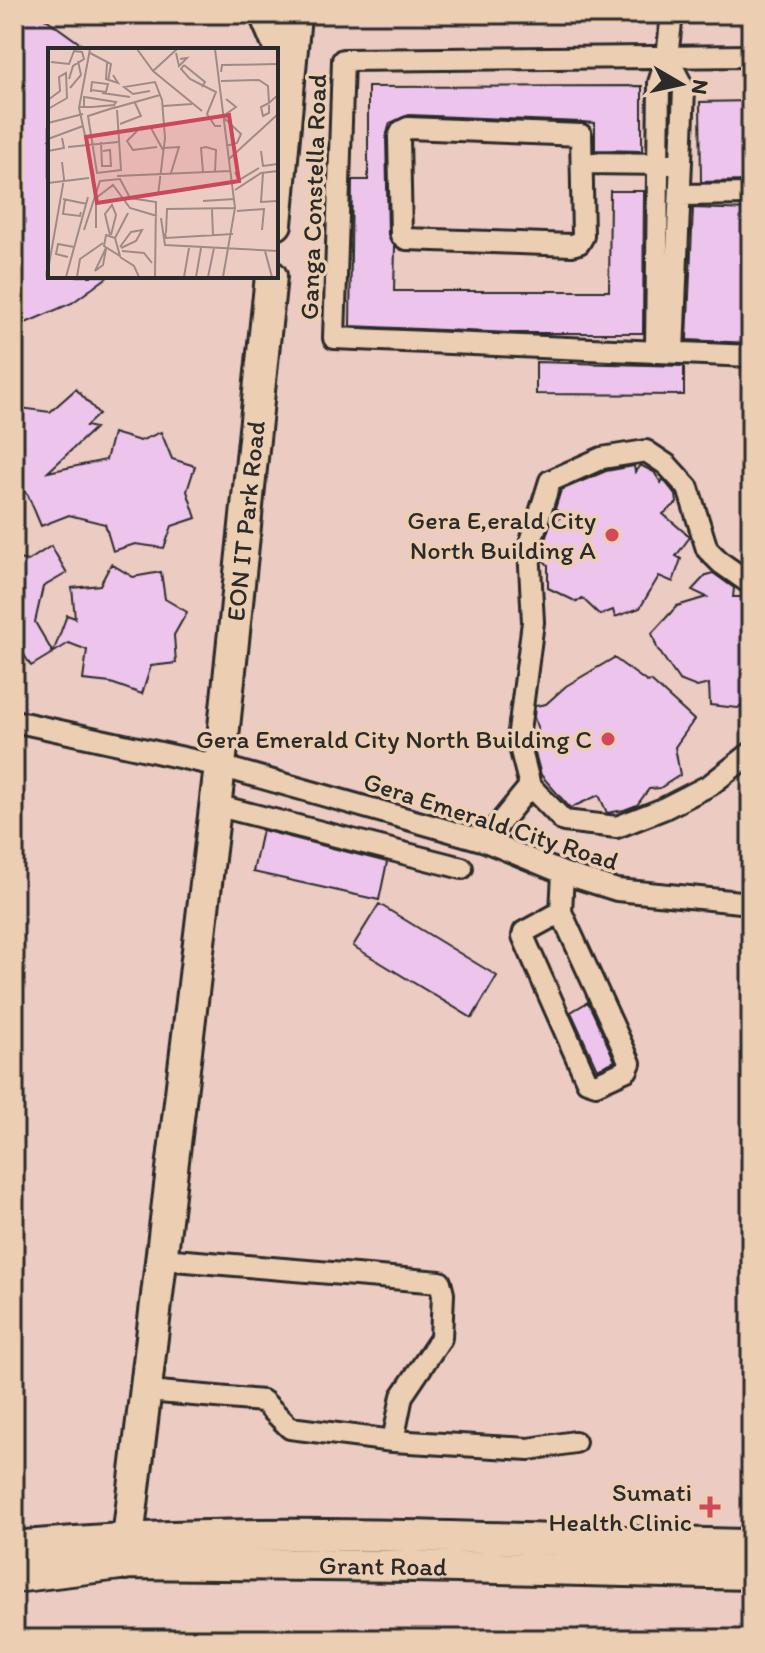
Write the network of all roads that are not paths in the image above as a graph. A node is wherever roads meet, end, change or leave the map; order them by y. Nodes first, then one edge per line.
1 (281, 14) edge
2 (672, 14) edge
3 (751, 56) edge
4 (667, 57) junction
5 (583, 163) junction
6 (680, 163) junction
7 (658, 165) junction
8 (751, 194) edge
9 (680, 195) junction
10 (278, 204) edge
11 (271, 278) edge
12 (665, 351) junction
13 (751, 356) edge
14 (751, 584) edge
15 (14, 721) edge
16 (751, 753) edge
17 (220, 766) junction
18 (530, 786) junction
19 (215, 805) junction
20 (406, 819) junction
21 (485, 841) junction
22 (400, 859) junction
23 (462, 868) dead end
24 (563, 873) junction
25 (751, 903) edge
26 (561, 912) junction
27 (162, 1259) junction
28 (147, 1391) junction
29 (393, 1441) junction
30 (575, 1442) dead end
31 (751, 1545) edge
32 (14, 1547) edge
33 (127, 1551) junction
34 (751, 1574) edge
35 (14, 1577) edge

1 - 10 street
2 - 4 street
3 - 4 street, Ganga Constella Road
4 - 6 street
4 - 7 street
4 - 12 street, Ganga Constella Road
5 - 5 street
5 - 7 street
6 - 7 street
6 - 9 street
7 - 12 street
8 - 9 street
9 - 12 street
11 - 17 street, EON IT Park Road
12 - 13 street, Ganga Constella Road
14 - 18 street
15 - 17 street, Gera Emerald City Road
16 - 18 street
17 - 19 street, EON IT Park Road
17 - 20 street, Gera Emerald City Road
18 - 21 street
19 - 22 street
19 - 27 street, EON IT Park Road
20 - 21 street, Gera Emerald City Road
20 - 22 street
21 - 24 street, Gera Emerald City Road
22 - 23 street
24 - 25 street, Gera Emerald City Road
24 - 26 street
26 - 26 street
27 - 28 street, EON IT Park Road
27 - 29 street
28 - 29 street
28 - 33 street, EON IT Park Road
29 - 30 street
31 - 33 street, Grant Road
32 - 33 street, Grant Road
33 - 34 street, Grant Road
33 - 35 street, Grant Road

